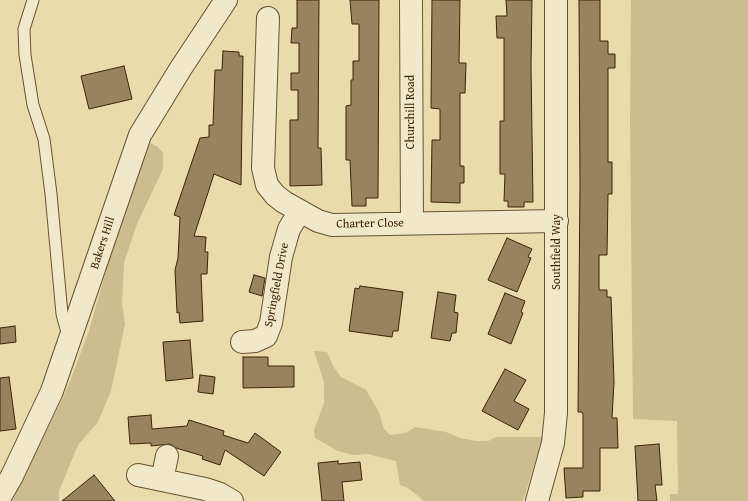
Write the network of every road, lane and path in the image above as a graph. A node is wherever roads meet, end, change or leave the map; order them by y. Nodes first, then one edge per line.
1 (33, 0) edge
2 (226, 0) edge
3 (411, 0) edge
4 (556, 0) edge
5 (267, 18) dead end
6 (300, 211) junction
7 (557, 221) junction
8 (412, 224) junction
9 (69, 342) junction
10 (242, 342) dead end
11 (167, 456) dead end
12 (138, 475) dead end
13 (162, 480) junction
14 (0, 497) edge
15 (232, 501) edge
16 (537, 501) edge

1 - 9 lane
2 - 9 street, Bakers Hill
3 - 8 street, Churchill Road
4 - 7 street, Southfield Way
5 - 6 street, Charter Close
6 - 8 street, Charter Close
6 - 10 street, Springfield Drive
7 - 8 street, Charter Close
7 - 16 street, Southfield Way
9 - 14 street, Bakers Hill
11 - 13 street
12 - 13 street
13 - 15 street

